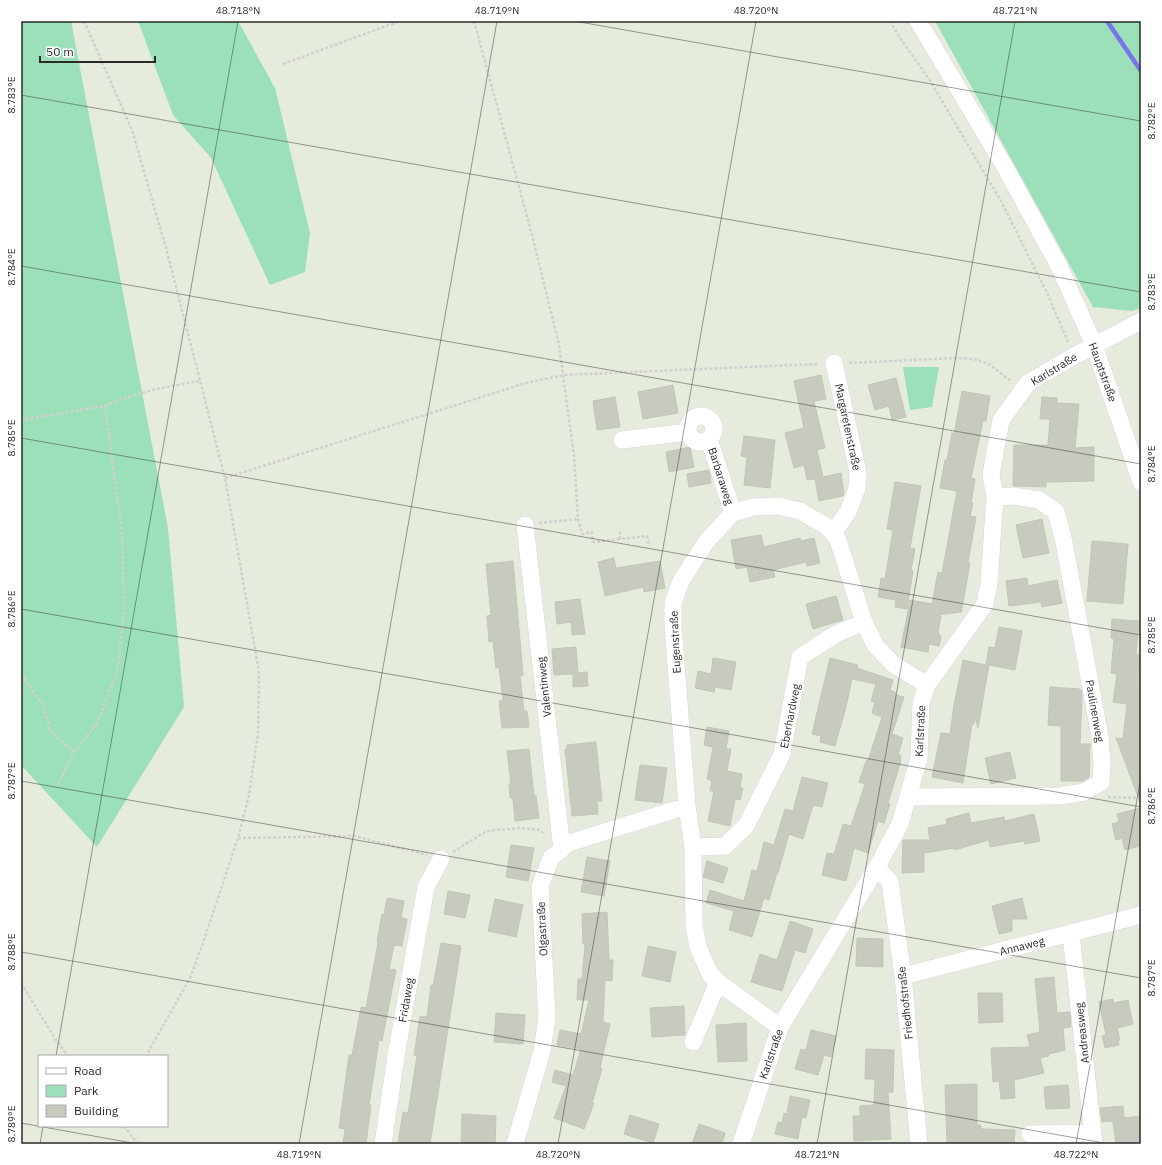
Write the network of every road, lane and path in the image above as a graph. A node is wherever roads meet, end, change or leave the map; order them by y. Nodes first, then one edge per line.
1 (84, 21) edge
2 (400, 21) edge
3 (474, 21) edge
4 (890, 21) edge
5 (918, 21) edge
6 (283, 64) dead end
7 (1141, 321) edge
8 (1094, 345) junction
9 (1074, 356) junction
10 (834, 363) junction
11 (563, 375) junction
12 (199, 381) junction
13 (1023, 390) junction
14 (105, 406) junction
15 (21, 420) edge
16 (622, 440) dead end
17 (225, 478) junction
18 (1141, 482) edge
19 (995, 497) junction
20 (733, 513) junction
21 (578, 518) junction
22 (552, 521) dead end
23 (525, 525) dead end
24 (620, 531) dead end
25 (832, 532) junction
26 (620, 539) junction
27 (649, 546) dead end
28 (864, 622) junction
29 (21, 674) edge
30 (927, 685) junction
31 (74, 752) junction
32 (1101, 782) junction
33 (58, 785) dead end
34 (908, 797) junction
35 (1141, 798) edge
36 (687, 806) junction
37 (545, 834) dead end
38 (238, 838) junction
39 (693, 847) junction
40 (562, 849) junction
41 (441, 859) junction
42 (877, 867) junction
43 (1141, 915) edge
44 (1071, 934) junction
45 (903, 976) junction
46 (718, 982) junction
47 (21, 984) edge
48 (780, 1027) junction
49 (693, 1042) dead end
50 (67, 1055) edge
51 (147, 1055) edge
52 (125, 1127) edge
53 (1030, 1134) dead end
54 (1093, 1138) edge
55 (138, 1144) edge
56 (383, 1144) edge
57 (515, 1144) edge
58 (741, 1144) edge
59 (919, 1144) edge

1 - 12 path
2 - 6 path
3 - 11 path
4 - 9 path
5 - 8 street, Hauptstraße
7 - 8 street, Karlstraße
8 - 9 street, Karlstraße
8 - 18 street, Hauptstraße
9 - 13 street, Karlstraße
10 - 11 path
10 - 13 path
10 - 25 street, Margaretenstraße
11 - 17 path
11 - 21 path
12 - 14 path
12 - 17 path
13 - 19 street, Karlstraße
14 - 15 path
14 - 31 path
16 - 20 street, Barbaraweg
17 - 38 path
19 - 30 street, Karlstraße
19 - 32 street, Paulinenweg
20 - 25 street
20 - 36 street, Eugenstraße
21 - 22 path
21 - 26 path
23 - 40 street, Valentinweg
24 - 26 path
25 - 28 street
26 - 27 path
28 - 30 street
28 - 39 street, Eberhardweg
29 - 31 path
30 - 34 street, Karlstraße
31 - 33 path
32 - 34 street
32 - 35 path
34 - 42 street, Karlstraße
36 - 39 street, Eugenstraße
36 - 40 street, Olgastraße
37 - 41 path
38 - 41 path
38 - 51 path
39 - 46 street, Eugenstraße
40 - 57 street, Olgastraße
41 - 56 street, Fridaweg
42 - 45 street, Friedhofstraße
42 - 48 street, Karlstraße
43 - 44 street, Annaweg
44 - 45 street, Annaweg
44 - 54 street, Andreasweg
45 - 59 street, Friedhofstraße
46 - 48 street, Eugenstraße
46 - 49 street
47 - 50 path
48 - 58 street, Karlstraße
52 - 55 path
53 - 54 street, Andreasweg

